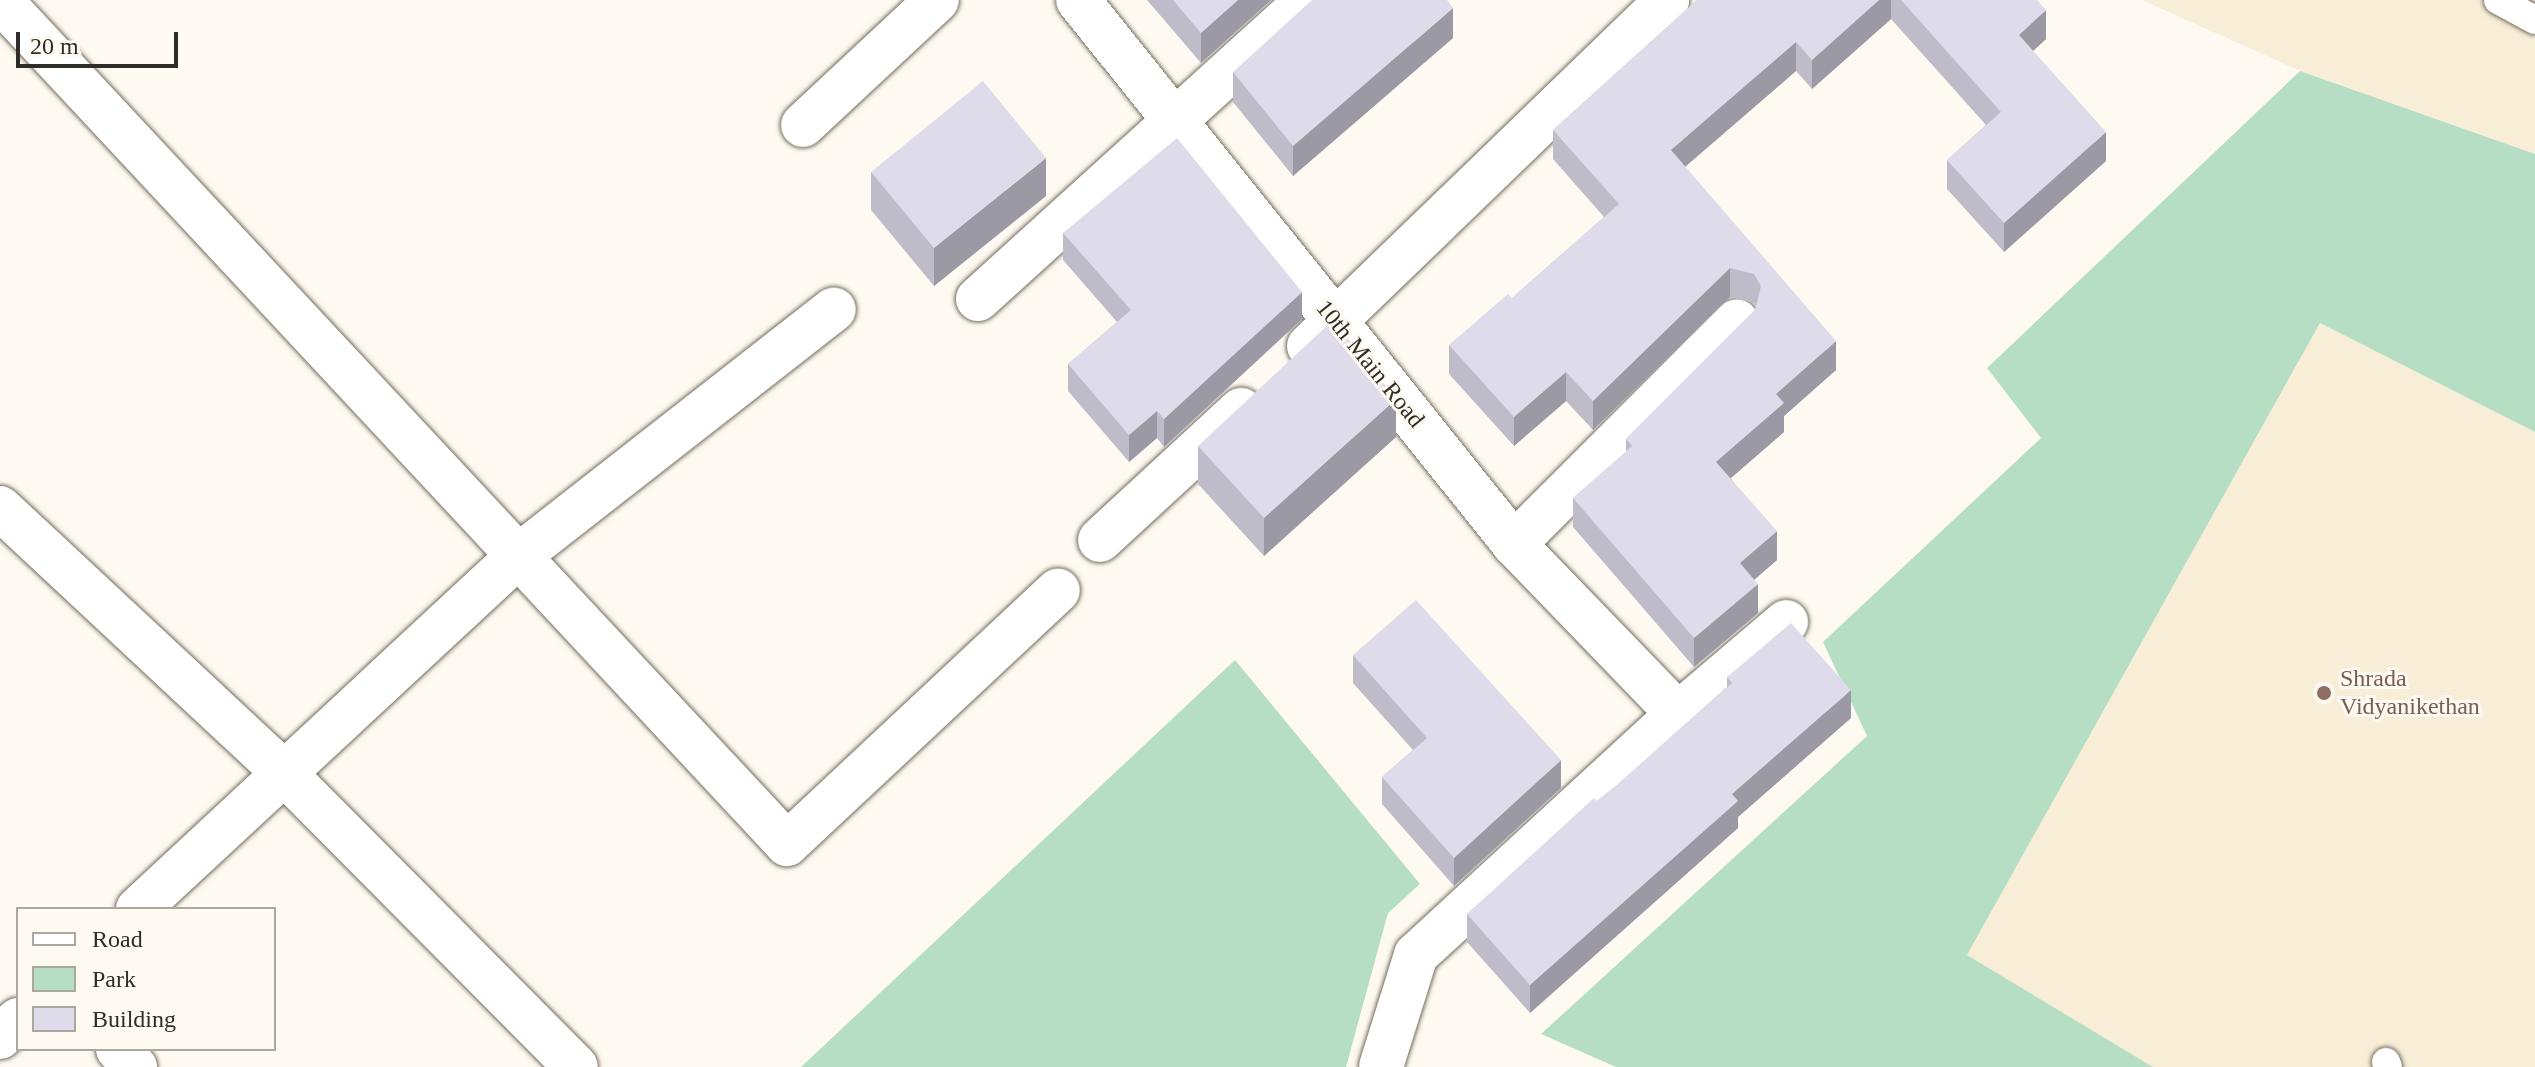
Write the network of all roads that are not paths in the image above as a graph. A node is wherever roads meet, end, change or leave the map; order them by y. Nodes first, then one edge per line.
1 (0, 0) edge
2 (937, 0) edge
3 (1078, 0) edge
4 (1308, 0) edge
5 (1667, 0) edge
6 (2498, 0) edge
7 (2535, 20) edge
8 (1177, 123) junction
9 (803, 125) dead end
10 (978, 299) dead end
11 (834, 309) dead end
12 (1737, 321) dead end
13 (1336, 322) junction
14 (0, 508) edge
15 (1100, 540) dead end
16 (1514, 544) junction
17 (517, 557) junction
18 (1058, 590) dead end
19 (1786, 622) edge
20 (1678, 714) junction
21 (284, 773) junction
22 (140, 907) edge
23 (16, 1022) edge
24 (0, 1037) edge
25 (120, 1051) edge
26 (135, 1067) edge
27 (576, 1067) edge
28 (1381, 1067) edge

1 - 17 street
2 - 9 street
3 - 8 street, 10th Main Road
4 - 8 street
5 - 13 street
6 - 7 lane
8 - 10 street
8 - 13 street, 10th Main Road
11 - 17 street
12 - 16 street
13 - 15 street
13 - 16 street, 10th Main Road
14 - 21 street
16 - 20 street, 10th Main Road
17 - 18 street
17 - 21 street
19 - 20 street
20 - 28 street
21 - 22 street
21 - 27 street
23 - 24 street
25 - 26 street

